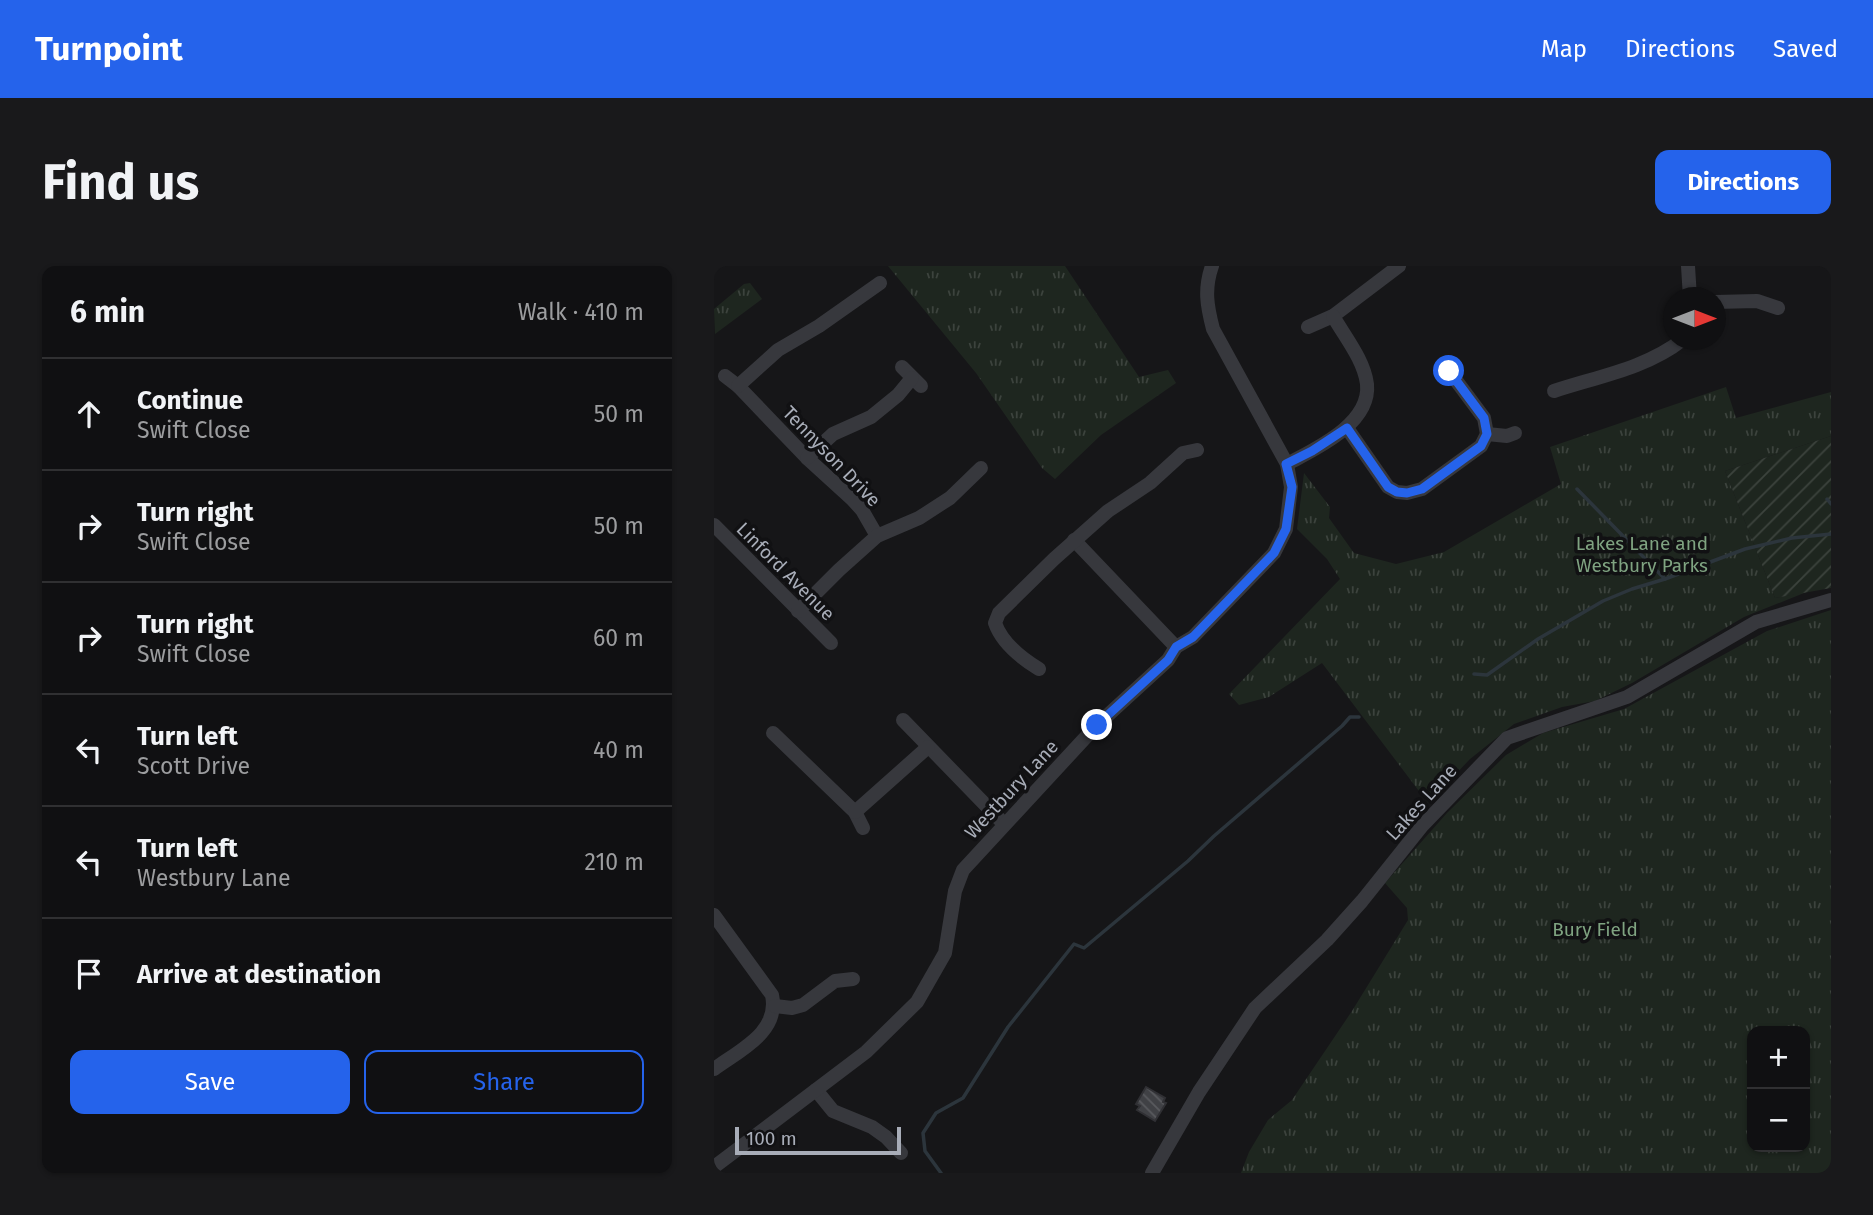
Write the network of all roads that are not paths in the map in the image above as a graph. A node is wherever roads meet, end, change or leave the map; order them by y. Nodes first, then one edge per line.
1 (1212, 266) edge
2 (1399, 266) edge
3 (1688, 266) edge
4 (1689, 287) edge
5 (876, 292) dead end
6 (1726, 302) edge
7 (1778, 309) dead end
8 (1333, 317) junction
9 (1308, 327) dead end
10 (1668, 350) edge
11 (1449, 371) dead end
12 (725, 376) dead end
13 (912, 377) dead end
14 (738, 386) junction
15 (1554, 391) dead end
16 (1347, 428) junction
17 (1515, 433) dead end
18 (1487, 434) junction
19 (1197, 450) dead end
20 (807, 458) junction
21 (1286, 464) junction
22 (978, 477) dead end
23 (714, 525) edge
24 (877, 536) junction
25 (1074, 540) junction
26 (1831, 600) edge
27 (798, 611) junction
28 (831, 643) dead end
29 (1176, 647) junction
30 (1039, 669) dead end
31 (903, 720) dead end
32 (773, 733) dead end
33 (928, 747) junction
34 (855, 811) junction
35 (1004, 824) junction
36 (863, 828) dead end
37 (714, 915) edge
38 (853, 979) dead end
39 (775, 1006) junction
40 (714, 1069) edge
41 (816, 1090) junction
42 (902, 1153) dead end
43 (714, 1167) edge
44 (1152, 1173) edge

1 - 21 street, Westbury Lane
2 - 8 street
3 - 4 street
5 - 14 street
6 - 7 street
8 - 9 street
8 - 16 street
10 - 15 street
11 - 18 street
12 - 14 street, Tennyson Drive
13 - 20 street
14 - 20 street, Tennyson Drive
16 - 18 street
16 - 21 street
17 - 18 street
19 - 25 street
20 - 24 street, Tennyson Drive
21 - 29 street, Westbury Lane
22 - 24 street
23 - 27 street, Linford Avenue
24 - 27 street, Tennyson Drive
25 - 29 street
25 - 30 street
26 - 44 street, Lakes Lane
27 - 28 street, Linford Avenue
29 - 35 street, Westbury Lane
31 - 33 street
32 - 34 street
33 - 34 street
33 - 35 street
34 - 36 street
35 - 41 street, Westbury Lane
37 - 39 street
38 - 39 street
39 - 40 street
41 - 42 street
41 - 43 street, Westbury Lane

